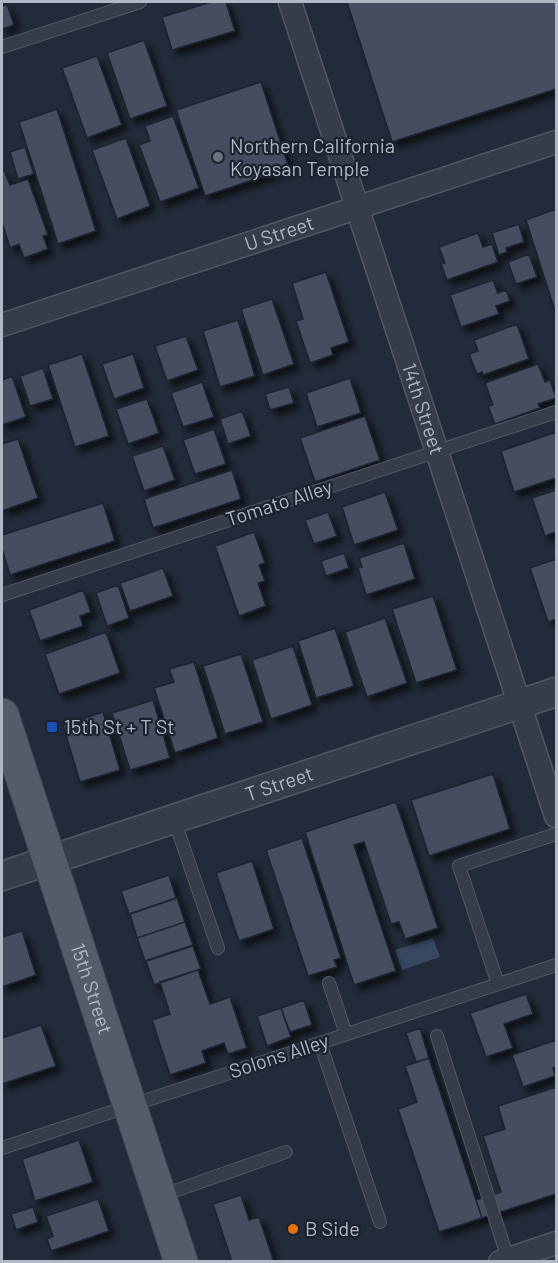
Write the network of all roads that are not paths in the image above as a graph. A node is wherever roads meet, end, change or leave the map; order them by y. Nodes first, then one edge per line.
1 (140, 2) edge
2 (290, 2) edge
3 (2, 47) edge
4 (556, 142) edge
5 (357, 208) junction
6 (2, 325) edge
7 (556, 412) edge
8 (437, 451) junction
9 (2, 595) edge
10 (556, 692) edge
11 (520, 704) junction
12 (2, 716) edge
13 (556, 816) edge
14 (174, 819) junction
15 (556, 834) edge
16 (49, 860) junction
17 (2, 876) edge
18 (218, 948) dead end
19 (556, 965) edge
20 (329, 983) dead end
21 (498, 984) junction
22 (346, 1034) junction
23 (437, 1036) dead end
24 (320, 1043) junction
25 (129, 1106) junction
26 (2, 1148) edge
27 (286, 1152) dead end
28 (160, 1196) junction
29 (380, 1222) dead end
30 (556, 1243) edge
31 (504, 1260) edge
32 (181, 1262) edge

1 - 3 lane
2 - 5 street, 14th Street
4 - 5 street, U Street
5 - 6 street, U Street
5 - 8 street, 14th Street
7 - 8 lane, Tomato Alley
8 - 9 lane, Tomato Alley
8 - 11 street, 14th Street
10 - 11 street, T Street
11 - 13 street, 14th Street
11 - 14 street, T Street
12 - 16 main road, 15th Street
14 - 16 street, T Street
14 - 18 lane
15 - 21 lane
16 - 17 street, T Street
16 - 25 main road, 15th Street
19 - 21 lane, Solons Alley
20 - 22 lane
21 - 22 lane, Solons Alley
22 - 24 lane, Solons Alley
23 - 31 lane
24 - 25 lane, Solons Alley
24 - 29 lane
25 - 26 lane, Solons Alley
25 - 28 main road, 15th Street
27 - 28 lane
28 - 32 main road, 15th Street
30 - 31 street

